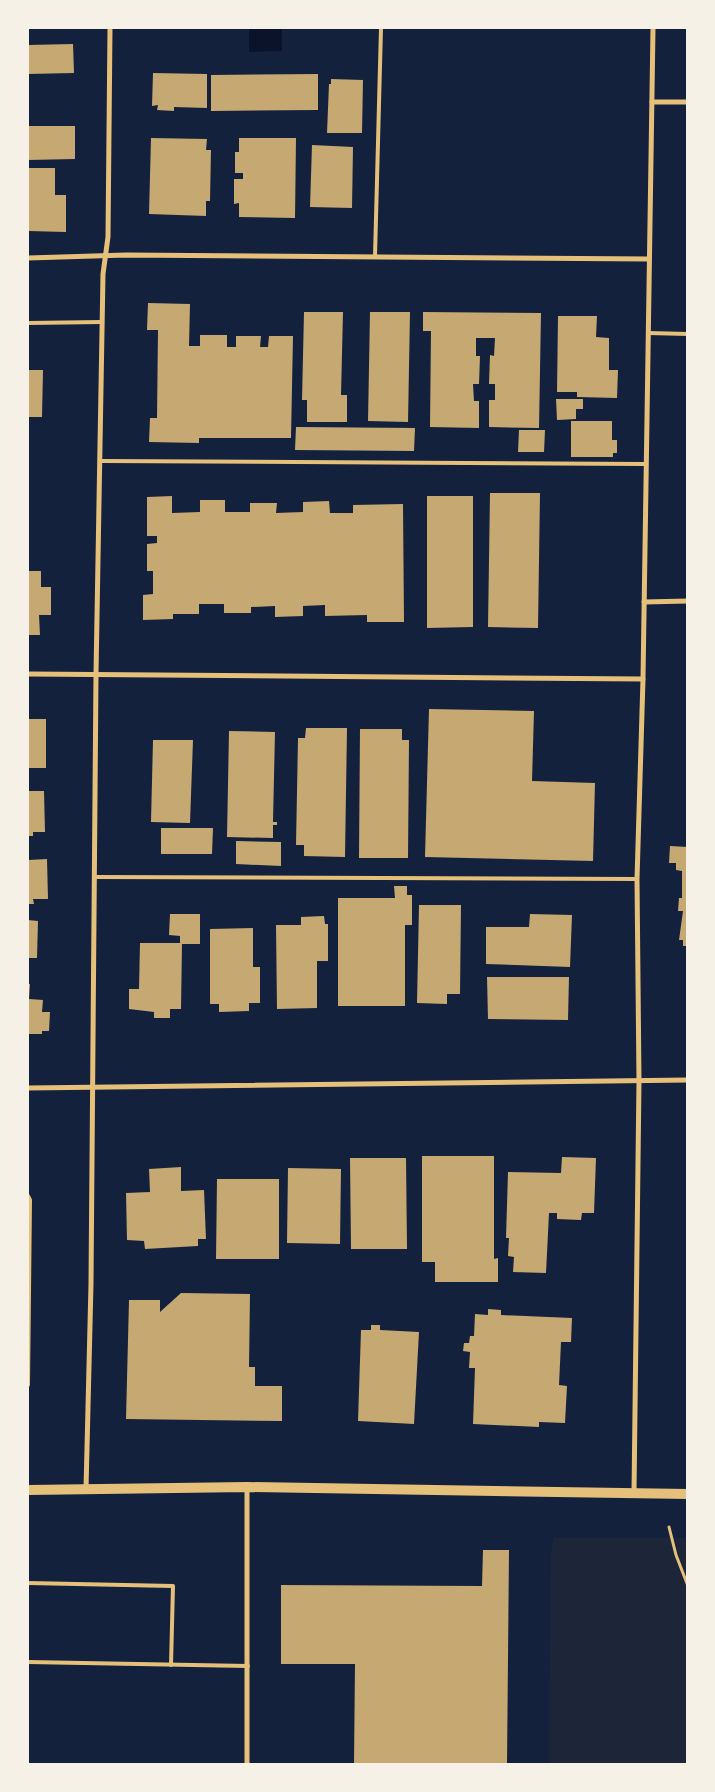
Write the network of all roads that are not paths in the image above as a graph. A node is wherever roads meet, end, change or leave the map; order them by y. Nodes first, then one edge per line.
1 (110, 28) edge
2 (381, 28) edge
3 (653, 28) edge
4 (652, 102) junction
5 (688, 102) edge
6 (105, 255) junction
7 (375, 256) junction
8 (28, 258) edge
9 (649, 259) junction
10 (28, 322) edge
11 (102, 322) junction
12 (648, 333) junction
13 (688, 334) edge
14 (100, 461) junction
15 (646, 464) junction
16 (688, 601) edge
17 (644, 602) junction
18 (28, 674) edge
19 (96, 674) junction
20 (643, 679) junction
21 (94, 877) junction
22 (637, 879) junction
23 (688, 1080) edge
24 (639, 1081) junction
25 (28, 1088) edge
26 (92, 1088) junction
27 (28, 1196) edge
28 (28, 1385) edge
29 (248, 1487) junction
30 (28, 1490) edge
31 (86, 1490) junction
32 (634, 1493) junction
33 (688, 1494) edge
34 (28, 1583) edge
35 (28, 1662) edge
36 (171, 1665) junction
37 (248, 1666) junction
38 (247, 1764) edge

1 - 6 street
2 - 7 lane
3 - 4 street
4 - 5 street
4 - 9 street
6 - 7 street
6 - 8 street
6 - 11 street
7 - 9 street
9 - 12 street
10 - 11 lane
11 - 14 street
12 - 13 lane
12 - 15 street
14 - 15 lane
14 - 19 street
15 - 17 street
16 - 17 street
17 - 20 street
18 - 19 street
19 - 20 street
19 - 21 street
20 - 22 street
21 - 22 lane
21 - 26 street
22 - 24 street
23 - 24 street
24 - 26 street
24 - 32 street
25 - 26 street
26 - 31 street
27 - 28 lane
29 - 31 main road
29 - 32 main road
29 - 37 street
30 - 31 main road
32 - 33 main road
34 - 36 lane
35 - 36 lane
36 - 37 lane
37 - 38 street

